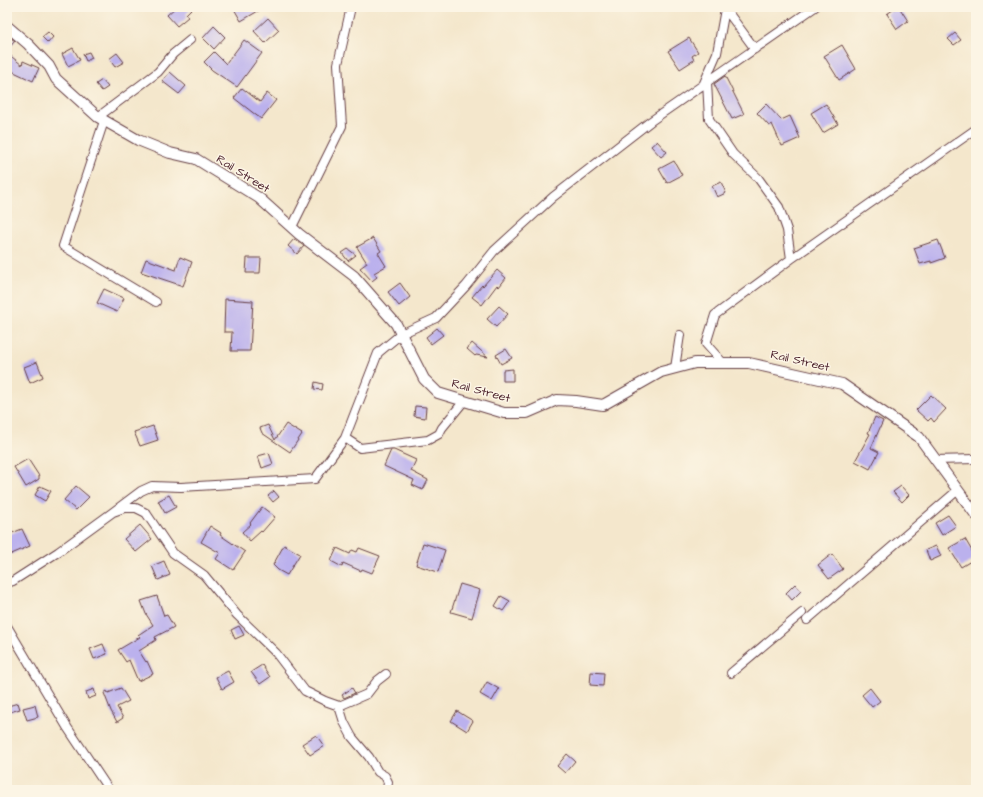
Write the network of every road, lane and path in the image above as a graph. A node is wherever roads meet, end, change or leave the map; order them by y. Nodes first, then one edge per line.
1 (352, 7) edge
2 (815, 7) edge
3 (724, 8) edge
4 (7, 26) edge
5 (190, 40) dead end
6 (755, 49) junction
7 (706, 83) junction
8 (101, 119) junction
9 (976, 129) edge
10 (292, 227) junction
11 (791, 259) junction
12 (156, 302) dead end
13 (401, 334) junction
14 (680, 335) dead end
15 (723, 363) junction
16 (675, 368) junction
17 (464, 401) junction
18 (345, 438) junction
19 (976, 459) edge
20 (935, 460) junction
21 (958, 490) junction
22 (113, 512) junction
23 (976, 515) edge
24 (7, 582) edge
25 (802, 613) dead end
26 (808, 620) dead end
27 (7, 626) edge
28 (731, 673) dead end
29 (386, 674) dead end
30 (339, 706) junction
31 (109, 790) edge
32 (387, 790) edge

1 - 10 street
2 - 6 street
3 - 6 street
3 - 7 street
4 - 8 street, Rail Street
5 - 8 street
6 - 7 street
7 - 11 street
7 - 13 street
8 - 10 street, Rail Street
8 - 12 street
9 - 11 street
10 - 13 street, Rail Street
11 - 15 street
13 - 17 street, Rail Street
13 - 18 street
14 - 16 street
15 - 16 street, Rail Street
15 - 20 street, Rail Street
16 - 17 street, Rail Street
17 - 18 street
18 - 22 street
19 - 20 street
20 - 21 street, Rail Street
21 - 23 street, Rail Street
21 - 26 street
22 - 24 street
22 - 30 street
25 - 28 street
27 - 31 street
29 - 30 street
30 - 32 street

